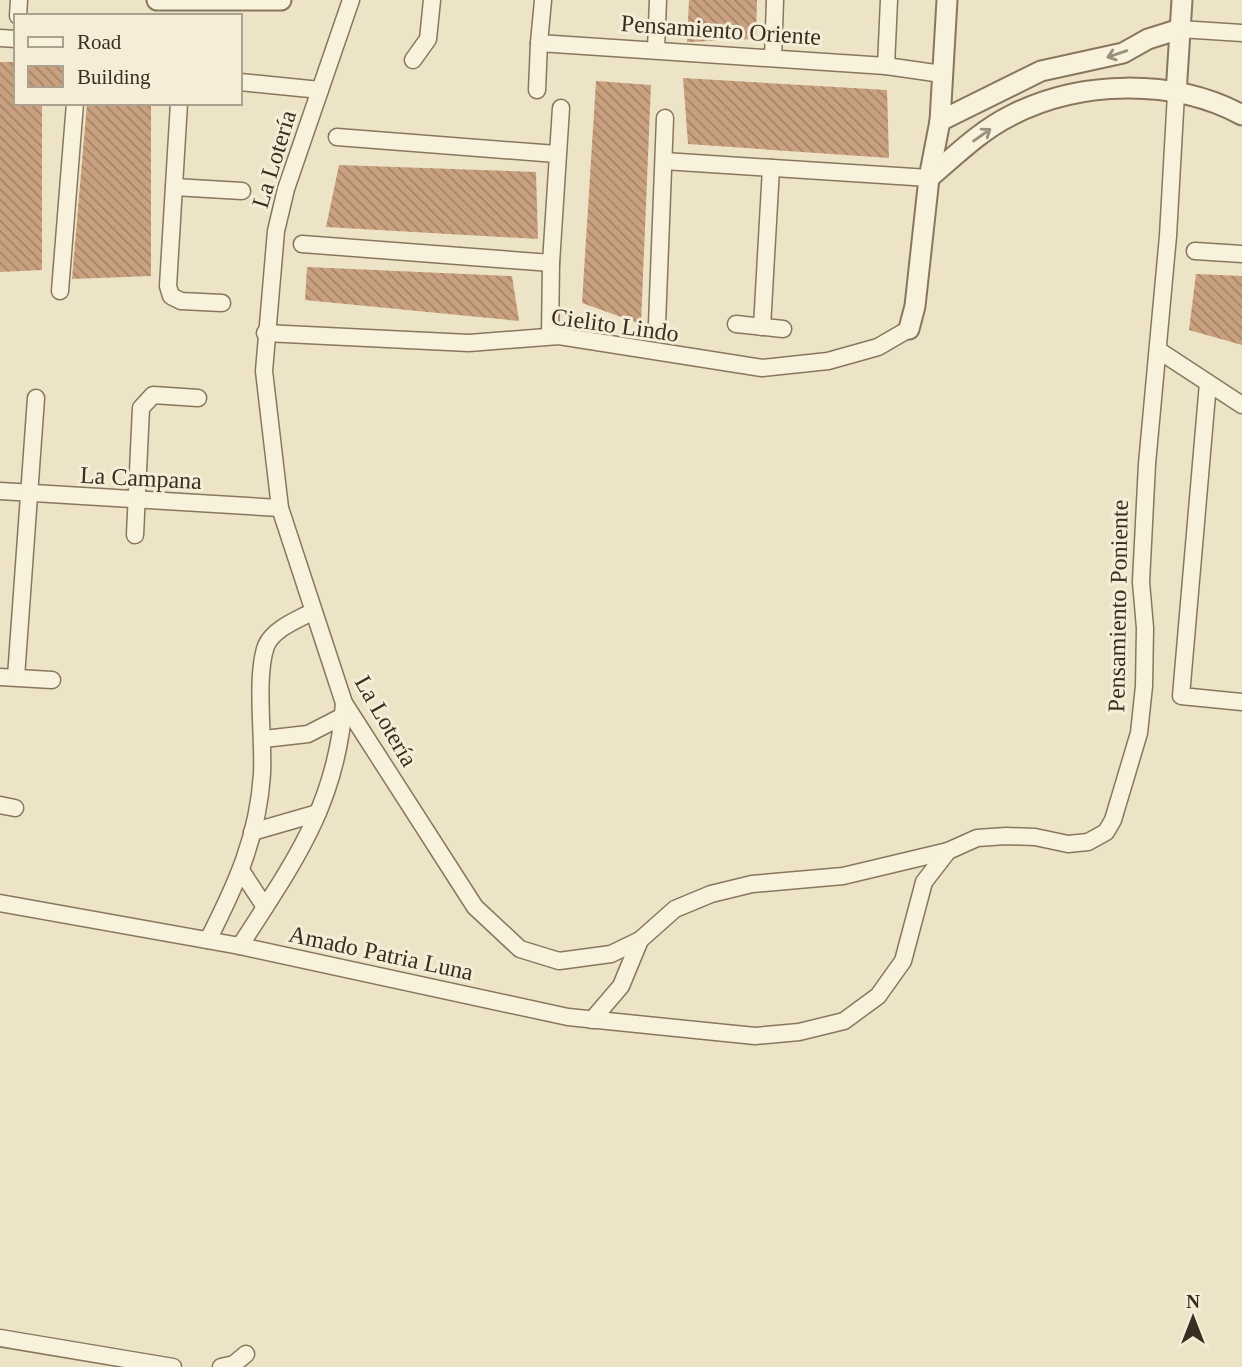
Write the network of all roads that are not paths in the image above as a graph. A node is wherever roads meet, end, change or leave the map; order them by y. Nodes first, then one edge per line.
1 (157, 0) edge
2 (281, 0) edge
3 (351, 0) edge
4 (432, 0) edge
5 (543, 0) edge
6 (658, 0) edge
7 (775, 0) edge
8 (889, 0) edge
9 (947, 0) edge
10 (1182, 0) edge
11 (1180, 29) junction
12 (1242, 33) edge
13 (539, 43) junction
14 (656, 49) junction
15 (773, 58) junction
16 (413, 60) dead end
17 (886, 66) junction
18 (942, 74) junction
19 (242, 82) edge
20 (320, 90) junction
21 (537, 90) dead end
22 (1176, 94) junction
23 (75, 105) edge
24 (179, 105) edge
25 (561, 108) dead end
26 (1242, 114) edge
27 (665, 118) dead end
28 (940, 121) junction
29 (337, 137) dead end
30 (556, 154) junction
31 (664, 161) junction
32 (771, 168) junction
33 (929, 178) junction
34 (174, 187) junction
35 (242, 191) dead end
36 (302, 244) dead end
37 (1195, 250) dead end
38 (1242, 254) edge
39 (551, 263) junction
40 (60, 291) dead end
41 (222, 303) dead end
42 (657, 324) dead end
43 (736, 324) dead end
44 (762, 327) junction
45 (909, 329) joint
46 (783, 330) dead end
47 (265, 333) junction
48 (550, 336) junction
49 (1158, 350) junction
50 (1208, 383) junction
51 (36, 398) dead end
52 (198, 398) dead end
53 (1242, 405) edge
54 (0, 491) edge
55 (30, 494) junction
56 (135, 500) junction
57 (280, 508) junction
58 (135, 535) dead end
59 (312, 612) junction
60 (8, 677) edge
61 (52, 680) dead end
62 (1242, 702) edge
63 (344, 709) junction
64 (264, 739) junction
65 (318, 813) junction
66 (252, 832) junction
67 (948, 851) junction
68 (242, 872) junction
69 (0, 903) edge
70 (265, 907) junction
71 (208, 940) junction
72 (640, 940) junction
73 (240, 946) junction
74 (592, 1020) junction
75 (755, 1036) joint
76 (0, 1338) edge
77 (246, 1354) dead end
78 (173, 1367) edge
79 (221, 1367) edge

1 - 2 street
3 - 20 street, La Lotería
4 - 16 street
5 - 13 street
6 - 14 street
7 - 15 street
8 - 17 street
9 - 18 street
10 - 11 street, Pensamiento Poniente
11 - 12 street
11 - 22 street, Pensamiento Poniente
11 -> 28 street
13 - 14 street, Pensamiento Oriente
13 - 21 street
14 - 15 street, Pensamiento Oriente
15 - 17 street, Pensamiento Oriente
17 - 18 street, Pensamiento Oriente
18 - 28 street
19 - 20 street
20 - 47 street, La Lotería
22 - 26 street
33 -> 22 street
22 - 49 street, Pensamiento Poniente
23 - 40 street
24 - 34 street
25 - 30 street
27 - 31 street
28 - 33 street
29 - 30 street
30 - 39 street
31 - 32 street
31 - 42 street
32 - 33 street
32 - 44 street
33 - 45 street
34 - 35 street
34 - 41 street
36 - 39 street
37 - 38 street
39 - 48 street
43 - 44 street
44 - 46 street
45 - 48 street, Cielito Lindo
47 - 48 street, Cielito Lindo
47 - 57 street, La Lotería
49 - 50 street
49 - 67 street, Pensamiento Poniente
50 - 53 street
50 - 62 street
51 - 55 street
52 - 56 street
54 - 55 street, La Campana
55 - 56 street, La Campana
55 - 60 street
56 - 57 street, La Campana
56 - 58 street
57 - 59 street, La Lotería
59 - 63 street, La Lotería
59 - 64 street
60 - 61 street
63 - 64 street
63 - 65 street
63 - 72 street, La Lotería
64 - 66 street
65 - 66 street
65 - 70 street
66 - 68 street
67 - 72 street, La Lotería
67 - 75 street, Pensamiento Poniente
68 - 70 street
68 - 71 street
69 - 71 street, Amado Patria Luna
70 - 73 street
71 - 73 street, Amado Patria Luna
72 - 74 street
73 - 74 street, Amado Patria Luna
74 - 75 street, Amado Patria Luna
76 - 78 street
77 - 79 street

